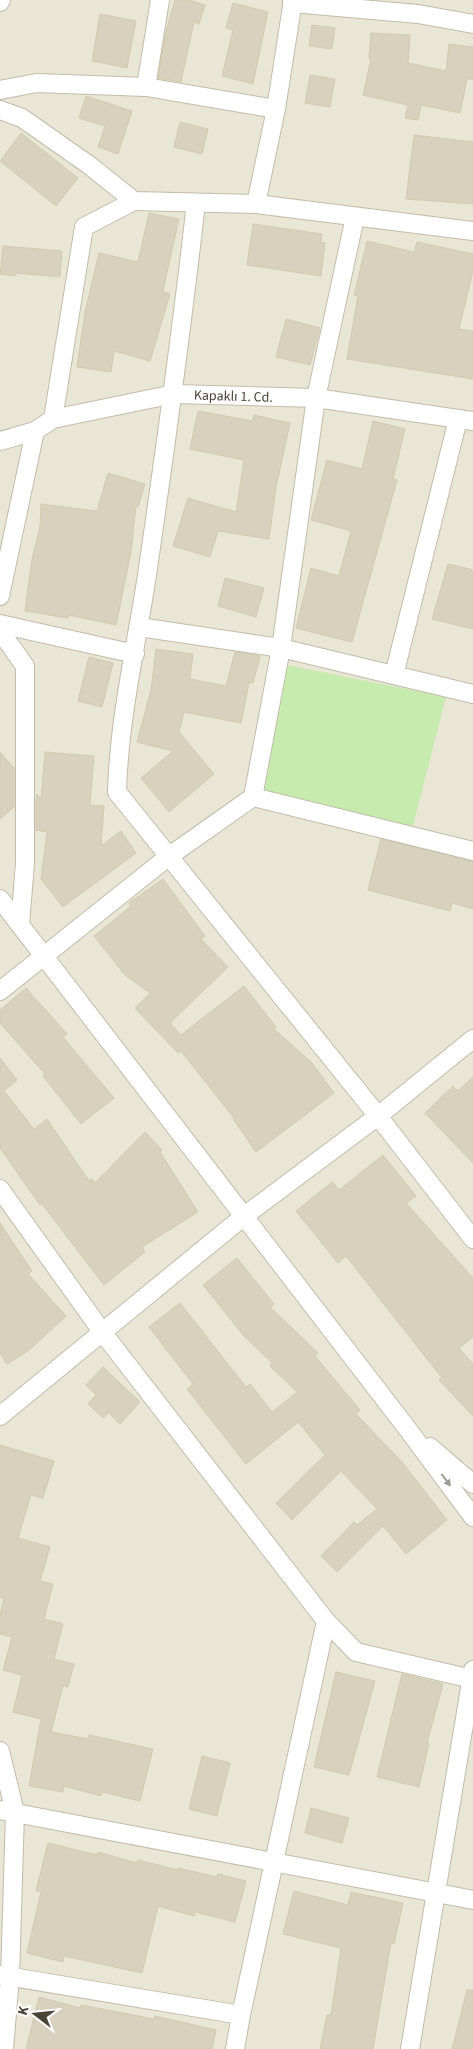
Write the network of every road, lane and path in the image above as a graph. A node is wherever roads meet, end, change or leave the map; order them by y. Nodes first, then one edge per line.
1 (160, 0) edge
2 (292, 2) edge
3 (418, 7) edge
4 (473, 24) edge
5 (146, 87) junction
6 (0, 90) edge
7 (276, 109) junction
8 (0, 110) edge
9 (134, 201) junction
10 (196, 203) junction
11 (256, 204) junction
12 (355, 217) junction
13 (473, 231) edge
14 (174, 394) junction
15 (316, 398) junction
16 (53, 419) junction
17 (465, 420) edge
18 (35, 431) junction
19 (0, 441) edge
20 (0, 596) edge
21 (0, 624) edge
22 (139, 627) junction
23 (0, 631) edge
24 (281, 648) junction
25 (135, 654) junction
26 (394, 675) junction
27 (473, 694) edge
28 (253, 797) junction
29 (473, 851) edge
30 (168, 857) junction
31 (0, 899) edge
32 (20, 925) junction
33 (44, 956) junction
34 (0, 991) edge
35 (473, 1039) edge
36 (378, 1116) junction
37 (3, 1199) edge
38 (243, 1217) junction
39 (473, 1239) edge
40 (103, 1333) junction
41 (0, 1416) edge
42 (406, 1427) junction
43 (473, 1484) edge
44 (473, 1517) edge
45 (326, 1621) junction
46 (472, 1674) edge
47 (473, 1732) edge
48 (0, 1751) edge
49 (7, 1811) edge
50 (275, 1861) junction
51 (436, 1893) junction
52 (473, 1900) edge
53 (5, 1976) edge
54 (241, 2014) junction
55 (4, 2049) edge
56 (235, 2049) edge
57 (410, 2049) edge

1 - 5 street
2 - 3 street
2 - 7 street
3 - 4 street
5 - 6 street
5 - 7 street
7 - 11 street
8 - 9 street
9 - 10 street
9 - 16 street
10 - 11 street
10 - 14 street
11 - 12 street
12 - 13 street
12 - 15 street
14 - 15 street, Kapaklı 1. Cd.
14 - 16 street, Kapaklı 1. Cd.
14 - 22 street
15 - 17 street, Kapaklı 1. Cd.
15 - 24 street
16 - 18 street, Kapaklı 1. Cd.
17 - 26 street
18 - 19 street, Kapaklı 1. Cd.
18 - 20 street
21 - 25 street
22 - 24 street
22 - 25 street
23 - 32 street
24 - 26 street
24 - 28 street
25 - 30 street
26 - 27 street
28 - 29 street
28 - 30 street
30 - 33 street
30 - 36 street
31 - 32 street
32 - 33 street
33 - 34 street
33 - 38 street
35 - 36 street
36 - 38 street
36 - 39 street
37 - 40 street
38 - 40 street
38 - 42 street
40 - 41 street
40 - 45 street
42 - 43 street
42 -> 44 street
45 - 46 street
45 - 50 street
46 - 51 street
47 - 51 street
48 - 49 street
49 - 50 street
49 - 53 street
50 - 51 street
50 - 54 street
51 - 52 street
51 - 57 street
53 - 54 street
53 - 55 street
54 - 56 street

